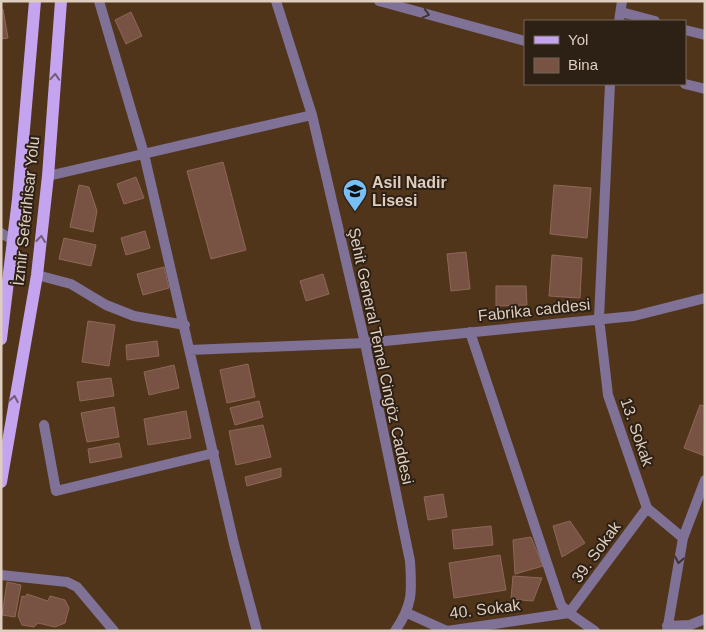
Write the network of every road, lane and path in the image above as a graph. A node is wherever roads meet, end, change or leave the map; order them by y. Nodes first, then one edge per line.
1 (35, 1) edge
2 (61, 1) edge
3 (99, 1) edge
4 (276, 1) edge
5 (379, 1) edge
6 (621, 11) edge
7 (651, 20) edge
8 (686, 30) edge
9 (705, 36) edge
10 (524, 41) edge
11 (686, 84) edge
12 (610, 85) edge
13 (705, 89) edge
14 (312, 115) junction
15 (144, 154) junction
16 (48, 176) junction
17 (1, 233) edge
18 (13, 240) junction
19 (36, 275) junction
20 (705, 298) edge
21 (599, 318) junction
22 (185, 325) junction
23 (470, 332) junction
24 (1, 339) edge
25 (365, 343) junction
26 (190, 350) junction
27 (44, 426) dead end
28 (214, 453) junction
29 (705, 480) edge
30 (1, 482) edge
31 (702, 494) edge
32 (647, 508) junction
33 (683, 538) junction
34 (1, 575) edge
35 (407, 613) junction
36 (569, 614) junction
37 (705, 619) edge
38 (667, 628) edge
39 (114, 631) edge
40 (257, 631) edge
41 (395, 631) edge
42 (595, 631) edge

1 - 18 main road, İzmir Seferihisar Yolu
16 -> 2 main road, İzmir Seferihisar Yolu
3 - 15 street
4 - 14 street, Şehit General Temel Cingöz Caddesi
5 -> 10 street
6 - 7 street
8 - 9 street
11 - 13 street
12 - 21 street, 13. Sokak
14 - 15 street
14 - 25 street, Şehit General Temel Cingöz Caddesi
15 - 16 street
15 - 22 street
19 -> 16 main road, İzmir Seferihisar Yolu
17 - 18 street
18 - 24 main road, İzmir Seferihisar Yolu
19 - 22 street
30 -> 19 main road, İzmir Seferihisar Yolu
20 - 21 street, Fabrika caddesi
21 - 23 street, Fabrika caddesi
21 - 32 street, 13. Sokak
22 - 26 street
23 - 25 street, Fabrika caddesi
23 - 36 street
25 - 26 street, Fabrika caddesi
25 - 35 street, Şehit General Temel Cingöz Caddesi
26 - 28 street
27 - 28 street
28 - 40 street
29 - 31 street
31 - 33 street
32 - 33 street
32 - 36 street, 39. Sokak
33 -> 38 street
34 - 39 street
35 - 36 street, 40. Sokak
35 - 41 street, Şehit General Temel Cingöz Caddesi
36 - 42 street
37 - 38 street

